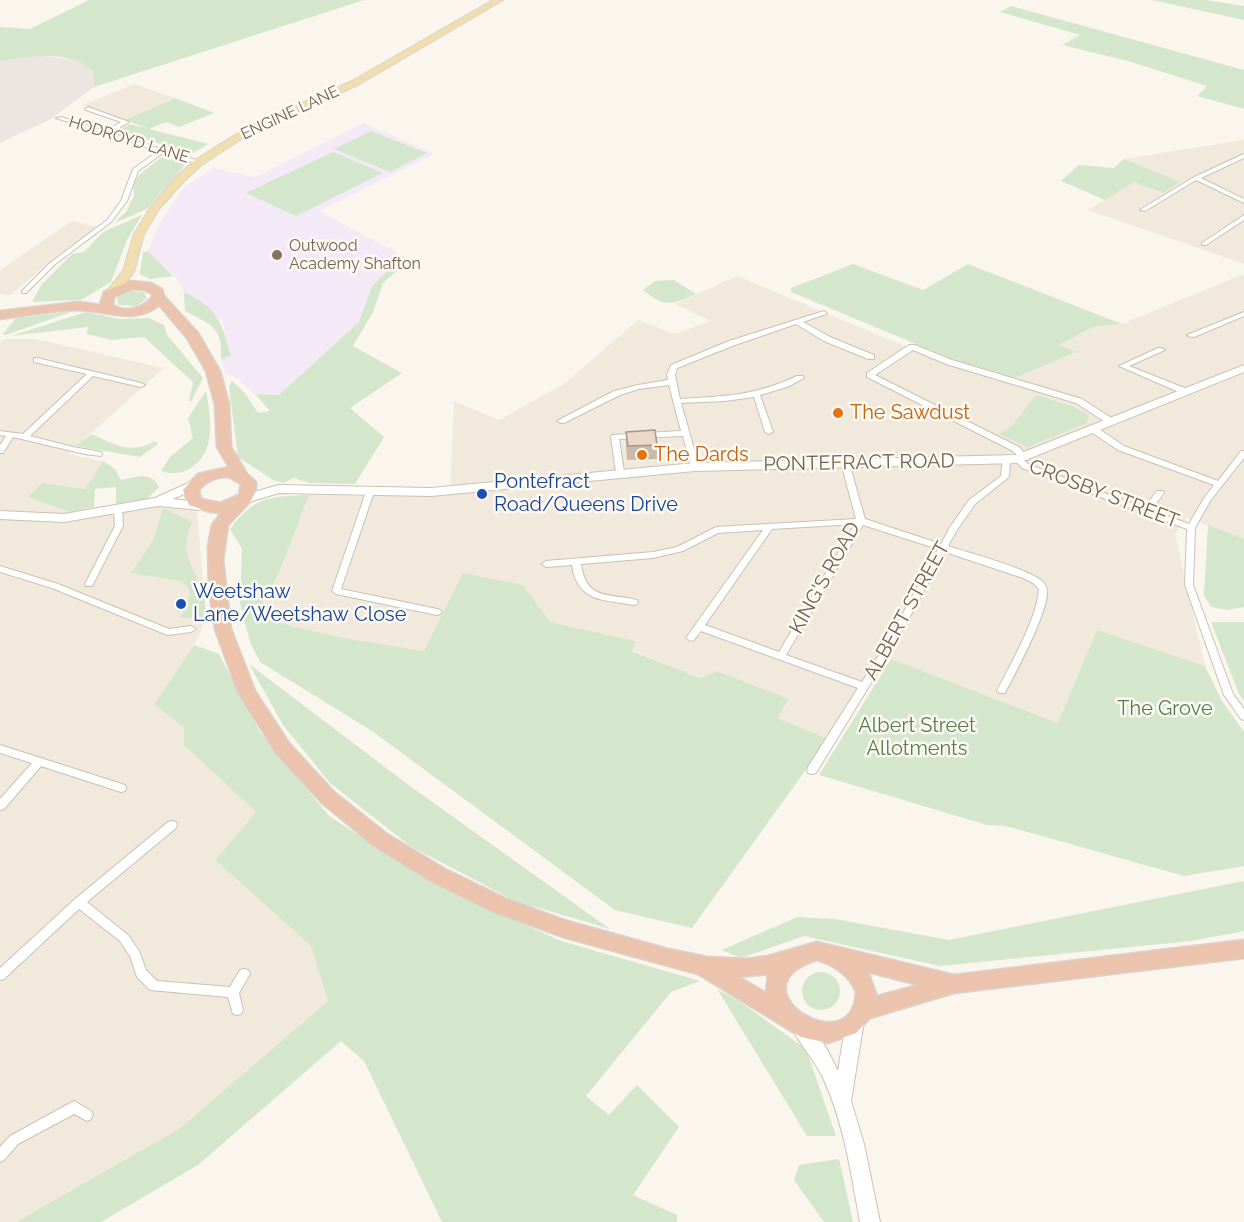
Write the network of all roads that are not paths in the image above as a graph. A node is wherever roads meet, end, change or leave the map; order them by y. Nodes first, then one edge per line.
1 (499, 0) edge
2 (88, 109) dead end
3 (58, 118) dead end
4 (106, 133) junction
5 (162, 151) junction
6 (1244, 156) edge
7 (199, 162) junction
8 (1196, 178) junction
9 (1244, 201) edge
10 (1143, 210) dead end
11 (1244, 217) edge
12 (1233, 224) junction
13 (1244, 228) edge
14 (1204, 244) dead end
15 (128, 273) junction
16 (143, 285) junction
17 (24, 292) dead end
18 (110, 293) junction
19 (158, 297) junction
20 (79, 306) junction
21 (114, 311) junction
22 (137, 311) junction
23 (824, 313) dead end
24 (1244, 314) edge
25 (0, 315) edge
26 (174, 316) junction
27 (799, 323) junction
28 (1191, 335) dead end
29 (1161, 350) dead end
30 (871, 357) dead end
31 (37, 360) dead end
32 (1244, 368) edge
33 (91, 374) junction
34 (800, 378) dead end
35 (672, 382) junction
36 (141, 385) dead end
37 (1185, 391) junction
38 (757, 396) junction
39 (677, 401) junction
40 (561, 421) dead end
41 (1110, 421) junction
42 (1093, 429) junction
43 (769, 432) dead end
44 (0, 433) edge
45 (686, 433) junction
46 (11, 434) junction
47 (26, 435) junction
48 (224, 447) junction
49 (0, 450) edge
50 (1244, 453) edge
51 (98, 454) dead end
52 (1016, 459) junction
53 (845, 463) junction
54 (696, 467) junction
55 (620, 472) junction
56 (242, 475) junction
57 (197, 482) junction
58 (1219, 484) junction
59 (278, 489) junction
60 (370, 492) junction
61 (1160, 493) dead end
62 (241, 500) junction
63 (158, 502) junction
64 (201, 507) junction
65 (118, 508) junction
66 (1146, 511) junction
67 (0, 515) edge
68 (861, 521) junction
69 (219, 526) junction
70 (770, 526) junction
71 (1191, 528) junction
72 (944, 547) junction
73 (576, 561) junction
74 (546, 564) dead end
75 (0, 569) edge
76 (89, 584) dead end
77 (634, 602) dead end
78 (437, 612) dead end
79 (700, 627) junction
80 (191, 629) dead end
81 (692, 638) dead end
82 (781, 656) junction
83 (865, 687) junction
84 (1002, 691) dead end
85 (1244, 716) edge
86 (0, 749) edge
87 (39, 762) junction
88 (812, 770) dead end
89 (121, 788) dead end
90 (0, 806) edge
91 (172, 825) dead end
92 (79, 902) junction
93 (1244, 949) edge
94 (831, 954) junction
95 (790, 959) junction
96 (698, 966) junction
97 (244, 974) dead end
98 (0, 975) edge
99 (954, 984) junction
100 (233, 992) junction
101 (237, 1010) dead end
102 (859, 1015) junction
103 (793, 1021) junction
104 (843, 1097) junction
105 (87, 1115) dead end
106 (0, 1156) edge
107 (870, 1222) edge

1 - 7 main road, ENGINE LANE
2 - 4 street
3 - 4 street, HODROYD LANE
4 - 5 street, HODROYD LANE
5 - 7 street, HODROYD LANE
5 - 17 street
6 - 8 street
7 - 15 main road, ENGINE LANE
8 - 9 street
8 - 10 street
11 - 12 street
12 - 13 street
12 - 14 street
15 - 16 main road
15 - 18 main road, ENGINE LANE
16 - 18 highway
16 - 19 highway
18 - 20 highway
18 - 21 highway
19 - 22 highway
19 - 26 highway
20 - 21 highway
20 - 25 highway
21 - 22 highway
22 - 26 highway
23 - 27 street
24 - 28 street
26 - 48 highway
27 - 30 street
27 - 35 street
29 - 37 street
31 - 33 street
32 - 37 street, PONTEFRACT ROAD
33 - 36 street
33 - 47 street
34 - 38 street
35 - 39 street
35 - 40 street
37 - 41 street, PONTEFRACT ROAD
38 - 39 street
38 - 43 street
39 - 45 street
41 - 42 street, PONTEFRACT ROAD
41 - 52 street, CROSBY STREET
42 - 52 street, PONTEFRACT ROAD
42 - 58 street
44 - 46 street
45 - 54 street
45 - 55 street
46 - 47 street
46 - 49 street
47 - 51 street
48 - 56 highway
48 - 57 highway
50 - 58 street
52 - 53 street, PONTEFRACT ROAD
52 - 66 street, CROSBY STREET
52 - 72 street, ALBERT STREET
53 - 54 street, PONTEFRACT ROAD
53 - 68 street, KING'S ROAD
54 - 55 street, PONTEFRACT ROAD
55 - 60 street, PONTEFRACT ROAD
56 - 57 highway
56 - 59 street, PONTEFRACT ROAD
56 - 62 highway
57 - 63 street
57 - 64 highway
58 - 71 street
59 - 60 street, PONTEFRACT ROAD
59 - 62 street, PONTEFRACT ROAD
60 - 78 street
61 - 66 street
62 - 64 highway
62 - 69 highway
63 - 64 street
63 - 65 street
64 - 69 highway
65 - 67 street
65 - 76 street
66 - 71 street, CROSBY STREET
68 - 70 street
68 - 72 street
68 - 82 street, KING'S ROAD
69 - 96 highway
70 - 73 street
70 - 79 street
71 - 85 street
72 - 83 street, ALBERT STREET
72 - 84 street
73 - 74 street
73 - 77 street
75 - 80 street
79 - 81 street
79 - 82 street
82 - 83 street
83 - 88 street, ALBERT STREET
86 - 87 street
87 - 89 street
87 - 90 street
91 - 92 street
92 - 98 street
92 - 100 street
93 - 99 highway
94 - 95 highway
94 - 99 highway
94 - 102 highway
95 - 96 highway
95 - 103 highway
96 - 103 highway
97 - 100 street
99 - 102 highway
100 - 101 street
102 - 103 highway
102 - 104 street
103 - 104 street
104 - 107 street
105 - 106 street

